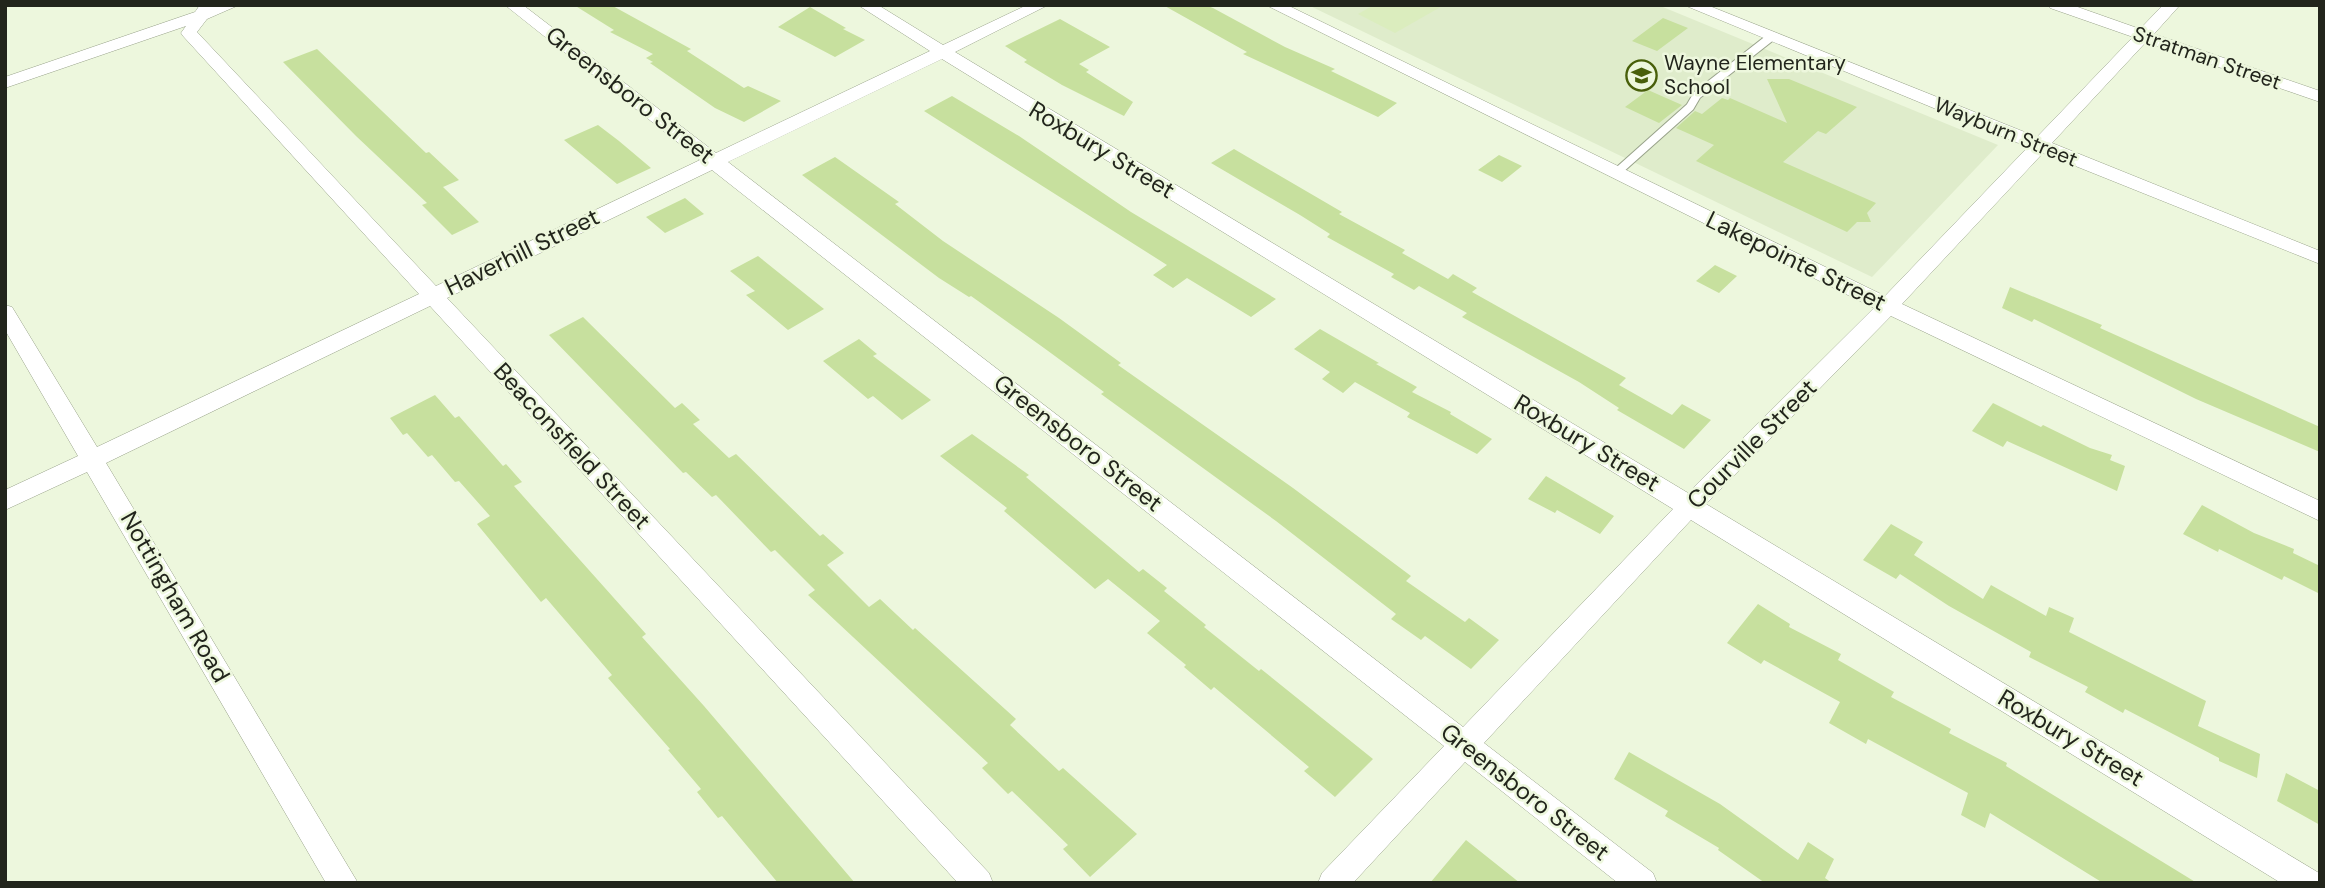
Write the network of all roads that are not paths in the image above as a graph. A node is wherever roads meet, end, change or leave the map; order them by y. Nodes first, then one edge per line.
1 (231, 5) edge
2 (513, 5) edge
3 (866, 5) edge
4 (1040, 5) edge
5 (1274, 5) edge
6 (1692, 5) edge
7 (2056, 5) edge
8 (2172, 5) edge
9 (204, 10) edge
10 (2143, 36) junction
11 (1771, 37) junction
12 (942, 52) junction
13 (5, 83) edge
14 (2320, 97) edge
15 (2038, 146) junction
16 (714, 160) junction
17 (1616, 173) junction
18 (2320, 258) edge
19 (432, 296) junction
20 (1888, 306) junction
21 (5, 312) edge
22 (94, 458) junction
23 (5, 501) edge
24 (1690, 506) junction
25 (2320, 512) edge
26 (1464, 744) junction
27 (343, 883) edge
28 (978, 883) edge
29 (1333, 883) edge
30 (1642, 883) edge
31 (2308, 883) edge

1 - 9 street
2 - 16 street, Greensboro Street
3 - 12 street, Roxbury Street
4 - 12 street, Haverhill Street
5 - 17 street, Lakepointe Street
6 - 11 street, Wayburn Street
7 - 10 street, Stratman Street
8 - 10 street, Courville Street
9 - 13 street
9 - 19 street, Beaconsfield Street
10 - 14 street, Stratman Street
10 - 15 street, Courville Street
11 - 15 street, Wayburn Street
11 - 17 lane
12 - 16 street, Haverhill Street
12 - 24 street, Roxbury Street
15 - 18 street, Wayburn Street
15 - 20 street, Courville Street
16 - 19 street, Haverhill Street
16 - 26 street, Greensboro Street
17 - 20 street, Lakepointe Street
19 - 22 street, Haverhill Street
19 - 28 street, Beaconsfield Street
20 - 24 street, Courville Street
20 - 25 street, Lakepointe Street
21 - 22 street, Nottingham Road
22 - 23 street, Haverhill Street
22 - 27 street, Nottingham Road
24 - 26 street, Courville Street
24 - 31 street, Roxbury Street
26 - 29 street, Courville Street
26 - 30 street, Greensboro Street

